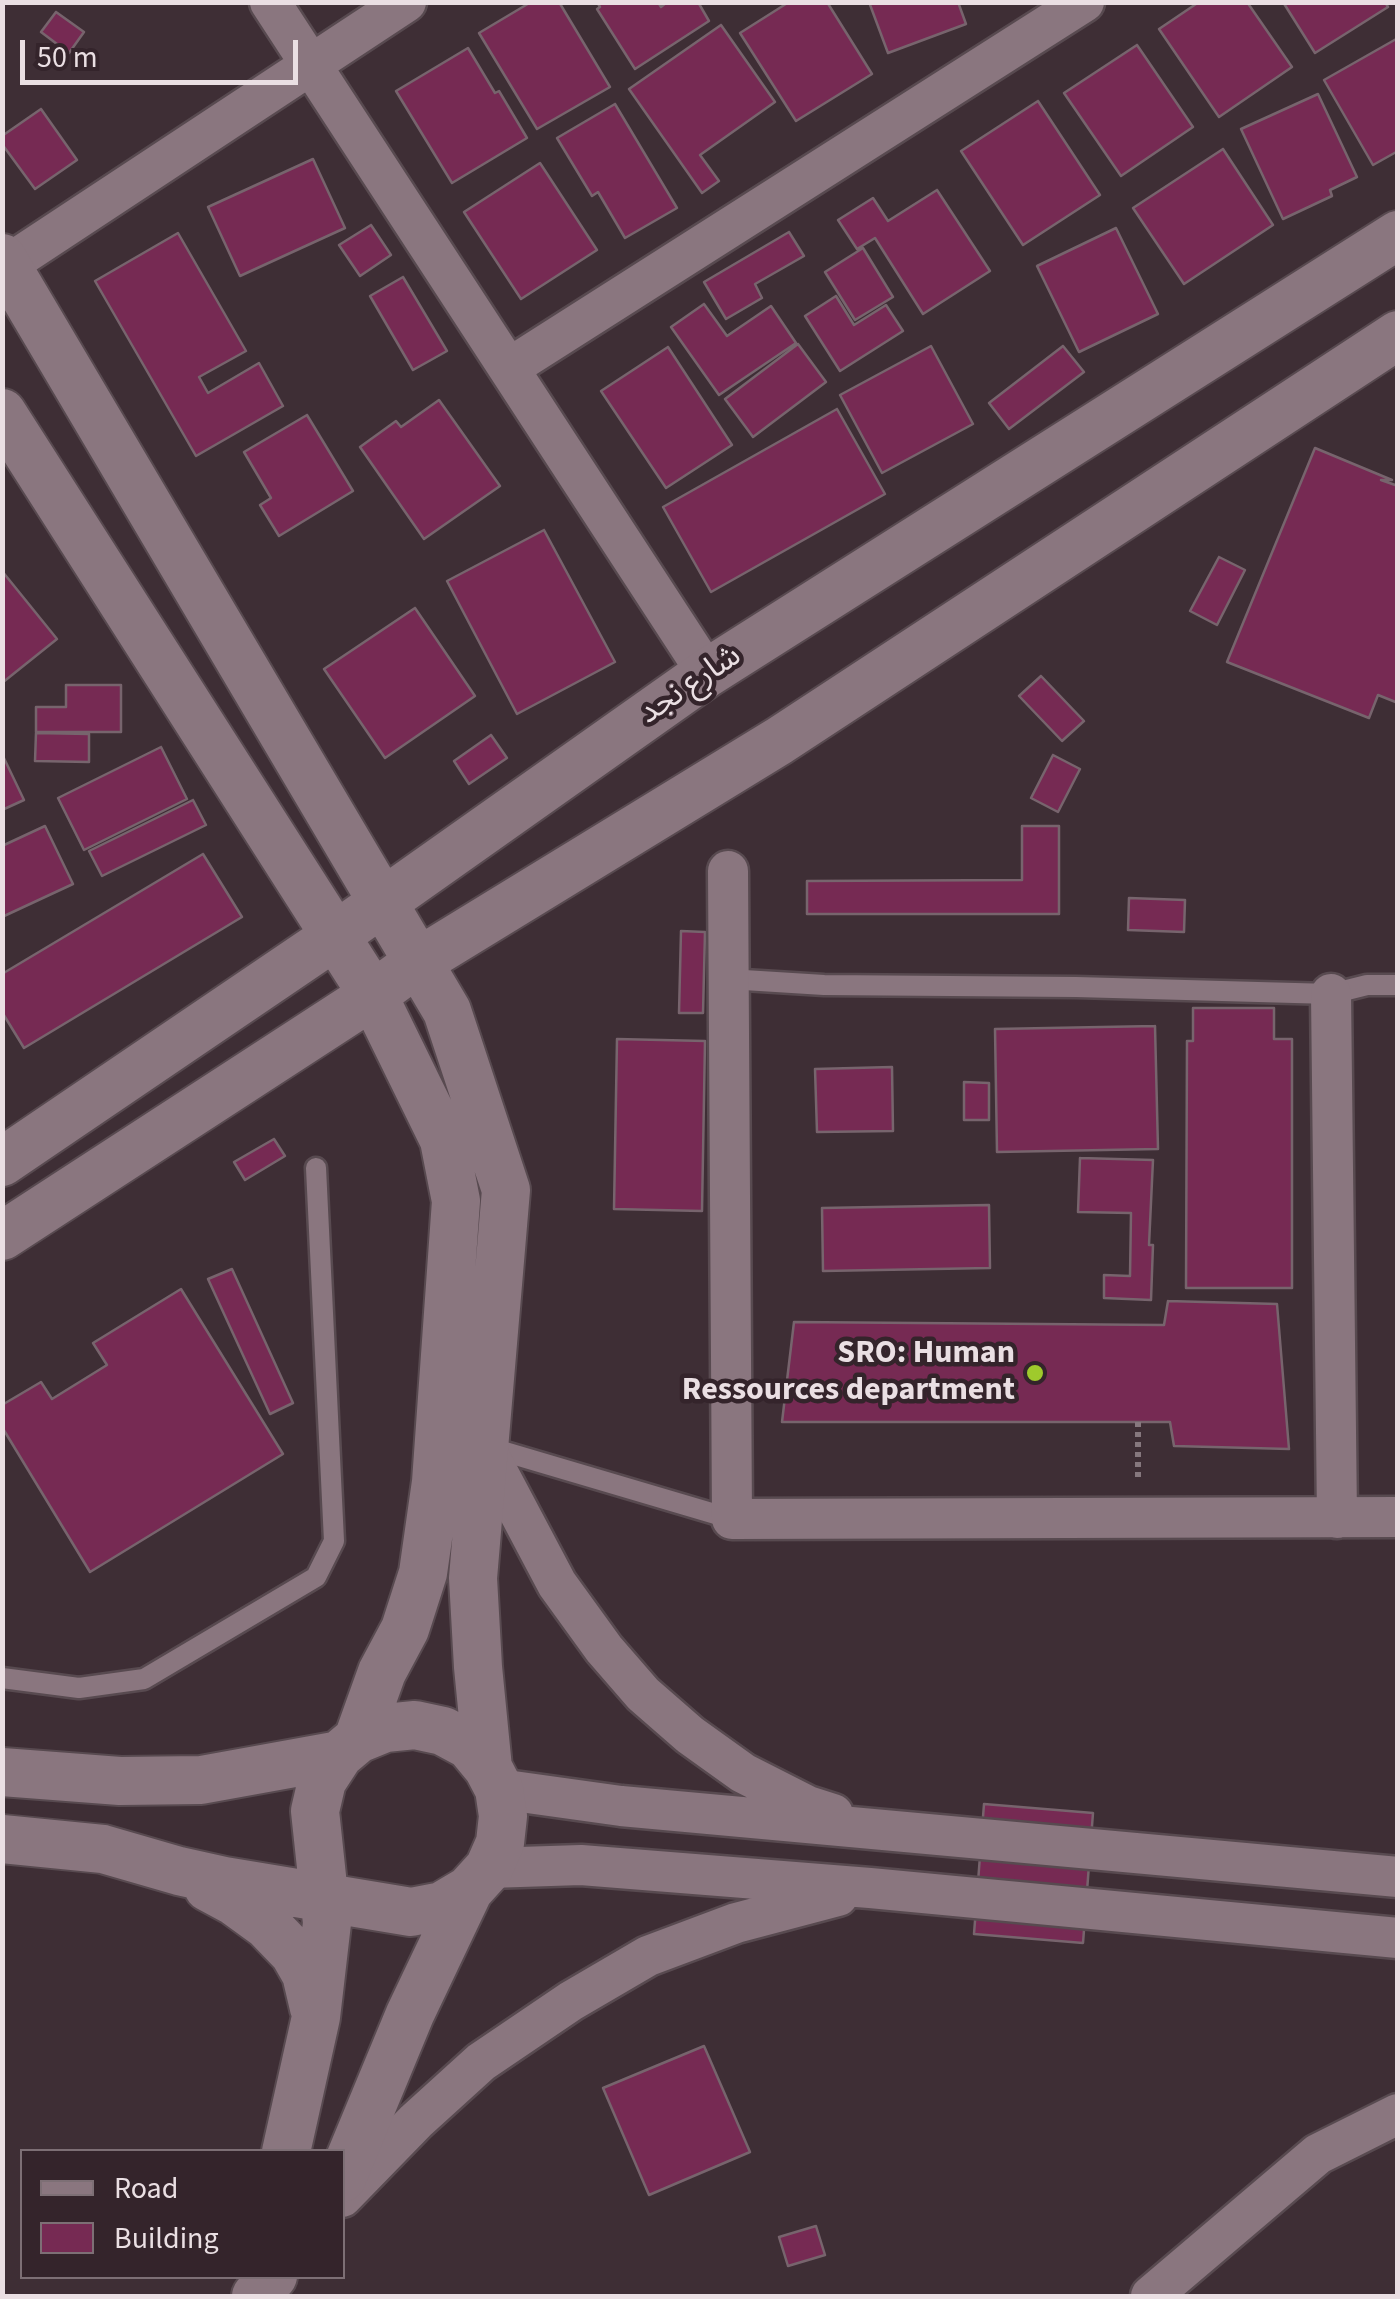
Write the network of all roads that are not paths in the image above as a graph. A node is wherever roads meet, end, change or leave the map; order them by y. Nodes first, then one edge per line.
1 (270, 2) edge
2 (406, 2) edge
3 (1084, 2) edge
4 (311, 66) junction
5 (1398, 235) edge
6 (5, 262) edge
7 (1398, 335) edge
8 (508, 368) junction
9 (2, 413) edge
10 (707, 673) junction
11 (728, 871) dead end
12 (384, 902) junction
13 (336, 936) junction
14 (418, 962) junction
15 (728, 979) junction
16 (1398, 985) edge
17 (1331, 994) junction
18 (373, 995) junction
19 (2, 1162) edge
20 (316, 1168) dead end
21 (2, 1236) edge
22 (484, 1446) junction
23 (1398, 1517) edge
24 (1338, 1518) junction
25 (732, 1519) junction
26 (2, 1678) edge
27 (349, 1747) junction
28 (2, 1772) edge
29 (493, 1778) junction
30 (879, 1830) junction
31 (2, 1839) edge
32 (318, 1842) junction
33 (179, 1871) junction
34 (1398, 1877) edge
35 (479, 1879) junction
36 (870, 1888) junction
37 (326, 1899) junction
38 (380, 1908) junction
39 (1398, 1938) edge
40 (316, 2017) junction
41 (1398, 2114) edge
42 (1398, 2125) edge
43 (1358, 2134) junction
44 (287, 2149) edge
45 (345, 2171) edge
46 (345, 2195) edge
47 (1151, 2296) edge

1 - 4 street
2 - 4 street
3 - 8 street
4 - 6 street
4 - 8 street
5 - 10 street, شارع نجد
6 - 12 street
7 - 14 street
8 - 10 street
9 - 13 street
10 - 12 street, شارع نجد
11 - 15 street
12 - 13 street, شارع نجد
12 - 14 street
13 - 18 street
13 - 19 street, شارع نجد
14 - 18 street
14 - 22 street
15 - 17 lane
15 - 25 street
16 - 17 lane
17 - 24 street
18 - 21 street
18 - 27 street
20 - 26 lane
22 - 25 lane
22 - 29 street
22 - 30 street
23 - 24 street
24 - 25 street
27 - 28 street
27 - 29 street
27 - 32 street
29 - 30 street
29 - 35 street
30 - 34 street
31 - 33 street
32 - 37 street
32 - 38 street
33 - 37 street
33 - 40 street
35 - 36 street
35 - 38 street
35 - 45 street
36 - 39 street
36 - 46 street
37 - 38 street
37 - 40 street
40 - 44 street
41 - 43 street
42 - 43 street
43 - 47 street

